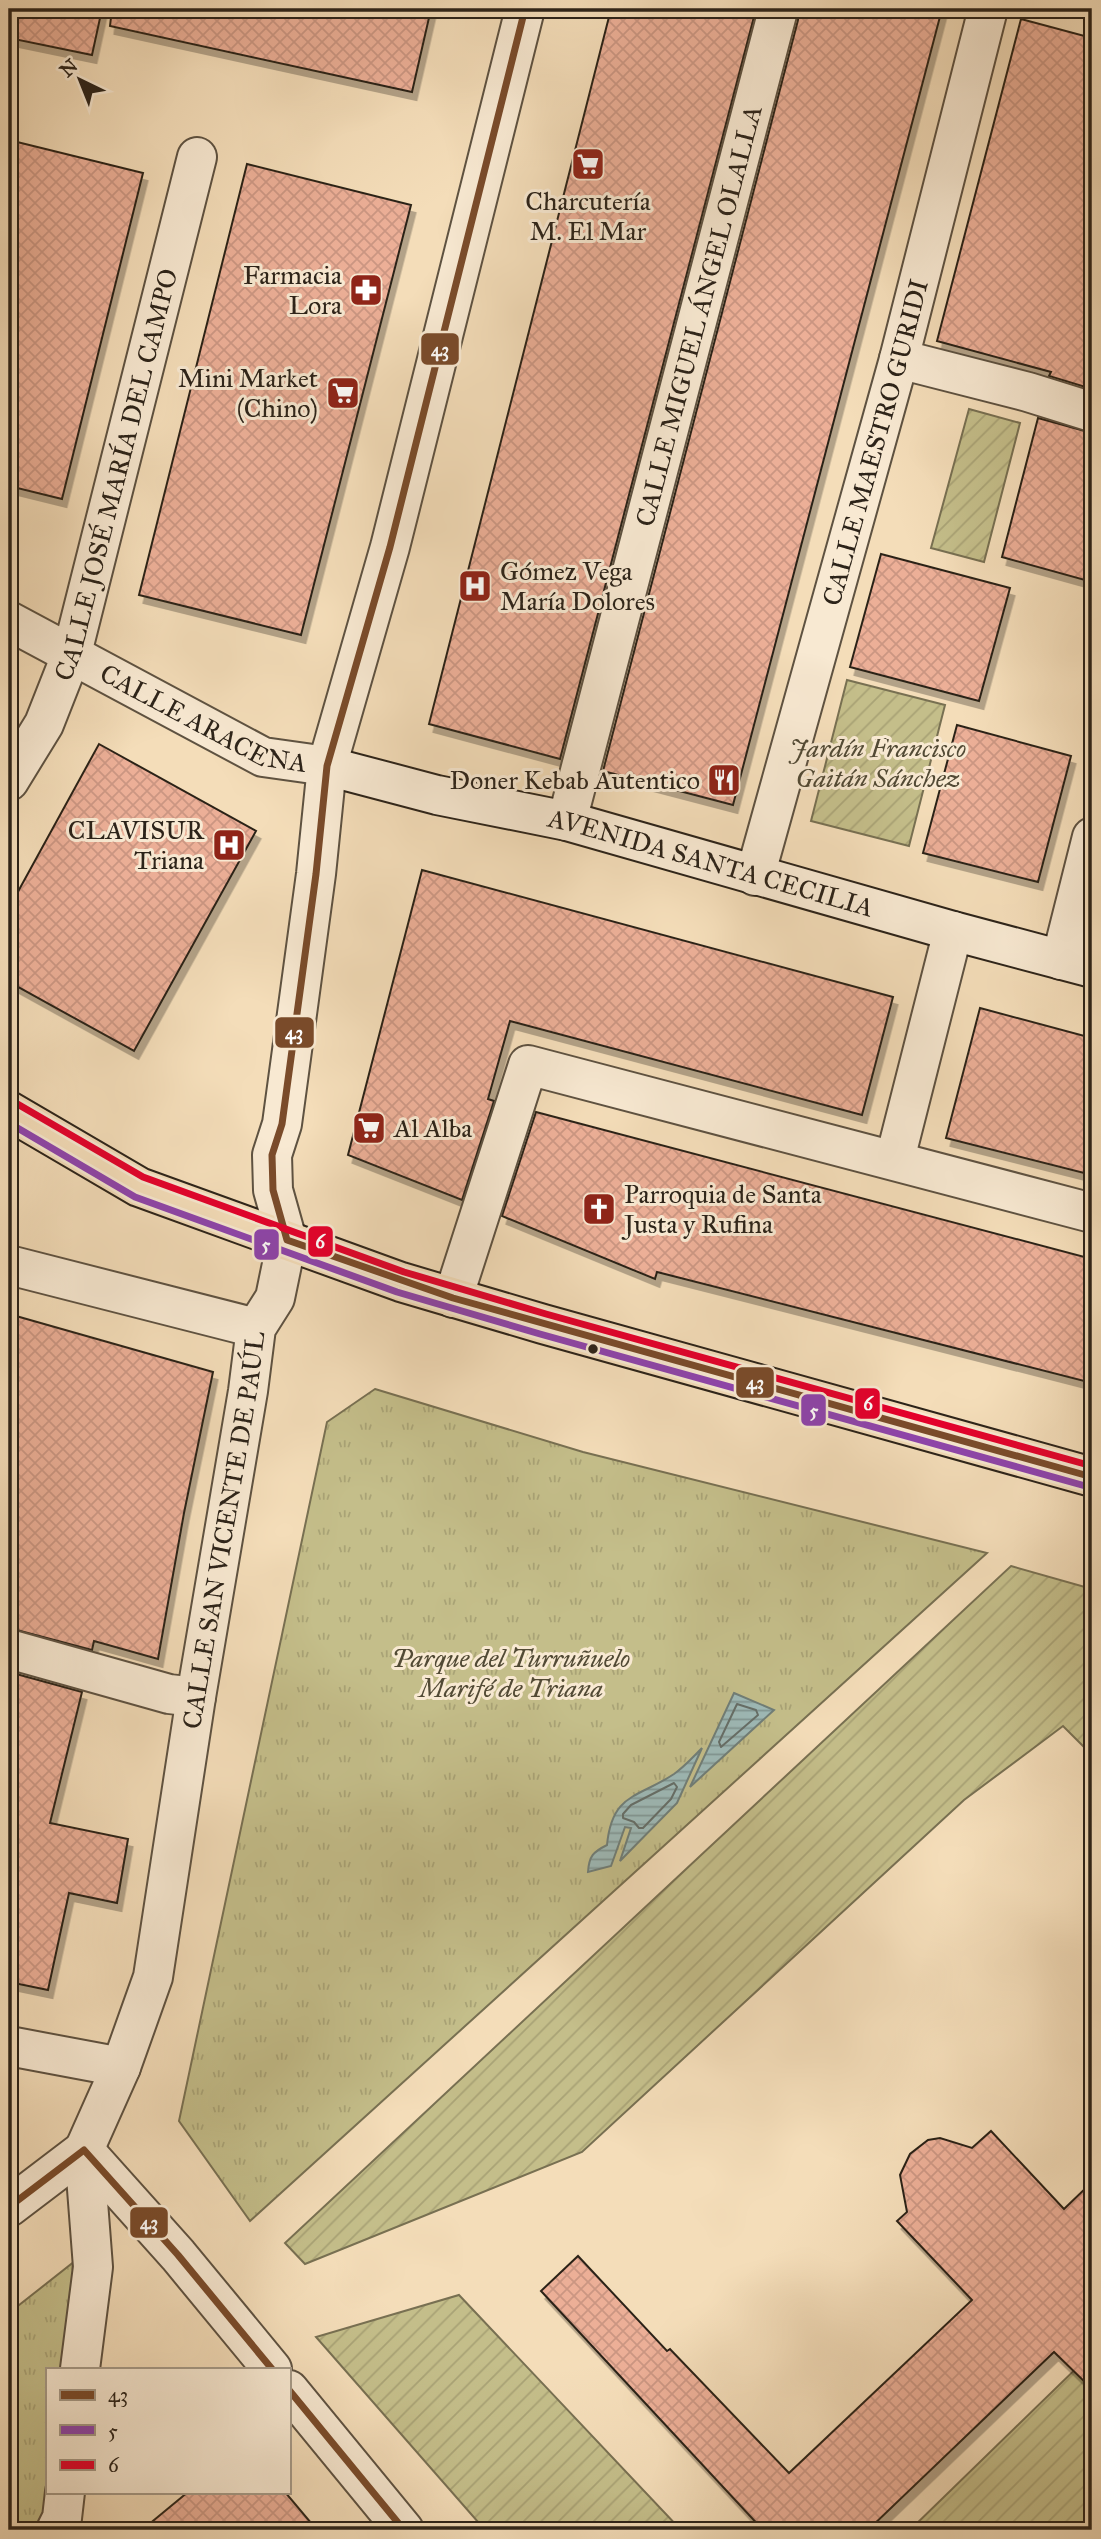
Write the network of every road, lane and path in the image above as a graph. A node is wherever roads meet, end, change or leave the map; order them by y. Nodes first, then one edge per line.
1 (524, 9) edge
2 (988, 9) edge
3 (777, 15) dead end
4 (197, 157) dead end
5 (899, 359) junction
6 (1092, 412) edge
7 (9, 621) edge
8 (72, 653) junction
9 (327, 766) junction
10 (9, 781) edge
11 (567, 821) junction
12 (1092, 837) edge
13 (755, 876) junction
14 (953, 931) junction
15 (1077, 964) edge
16 (9, 1111) edge
17 (895, 1160) junction
18 (1092, 1213) edge
19 (287, 1241) junction
20 (9, 1265) edge
21 (453, 1298) junction
22 (256, 1328) junction
23 (1092, 1477) edge
24 (9, 1649) edge
25 (196, 1697) junction
26 (9, 2046) edge
27 (121, 2067) junction
28 (84, 2150) junction
29 (9, 2207) edge
30 (80, 2368) edge
31 (271, 2368) edge
32 (290, 2391) edge
33 (65, 2494) edge
34 (57, 2530) edge
35 (404, 2530) edge

1 - 9 street, CALLE SAN VICENTE DE PAÚL
2 - 5 street, CALLE MAESTRO GURIDI
3 - 11 street, CALLE MIGUEL ÁNGEL OLALLA
4 - 8 street, CALLE JOSÉ MARÍA DEL CAMPO
5 - 6 street
5 - 13 street, CALLE MAESTRO GURIDI
7 - 8 street, CALLE ARACENA
8 - 9 street, CALLE ARACENA
8 - 10 street, CALLE JOSÉ MARÍA DEL CAMPO
9 - 11 street, AVENIDA SANTA CECILIA
9 - 19 street, CALLE SAN VICENTE DE PAÚL
11 - 13 street, AVENIDA SANTA CECILIA
12 - 15 street
13 - 14 street, AVENIDA SANTA CECILIA
14 - 15 street, AVENIDA SANTA CECILIA
14 - 17 street
16 - 19 main road
17 - 18 street
17 - 21 street
19 - 21 main road
19 - 22 street, CALLE SAN VICENTE DE PAÚL
20 - 22 street
21 - 23 main road
22 - 25 street, CALLE SAN VICENTE DE PAÚL
24 - 25 street
25 - 27 street, CALLE SAN VICENTE DE PAÚL
26 - 27 street
27 - 28 street, CALLE SAN VICENTE DE PAÚL
28 - 29 street
28 - 30 street
28 - 31 street
32 - 35 street
33 - 34 street

